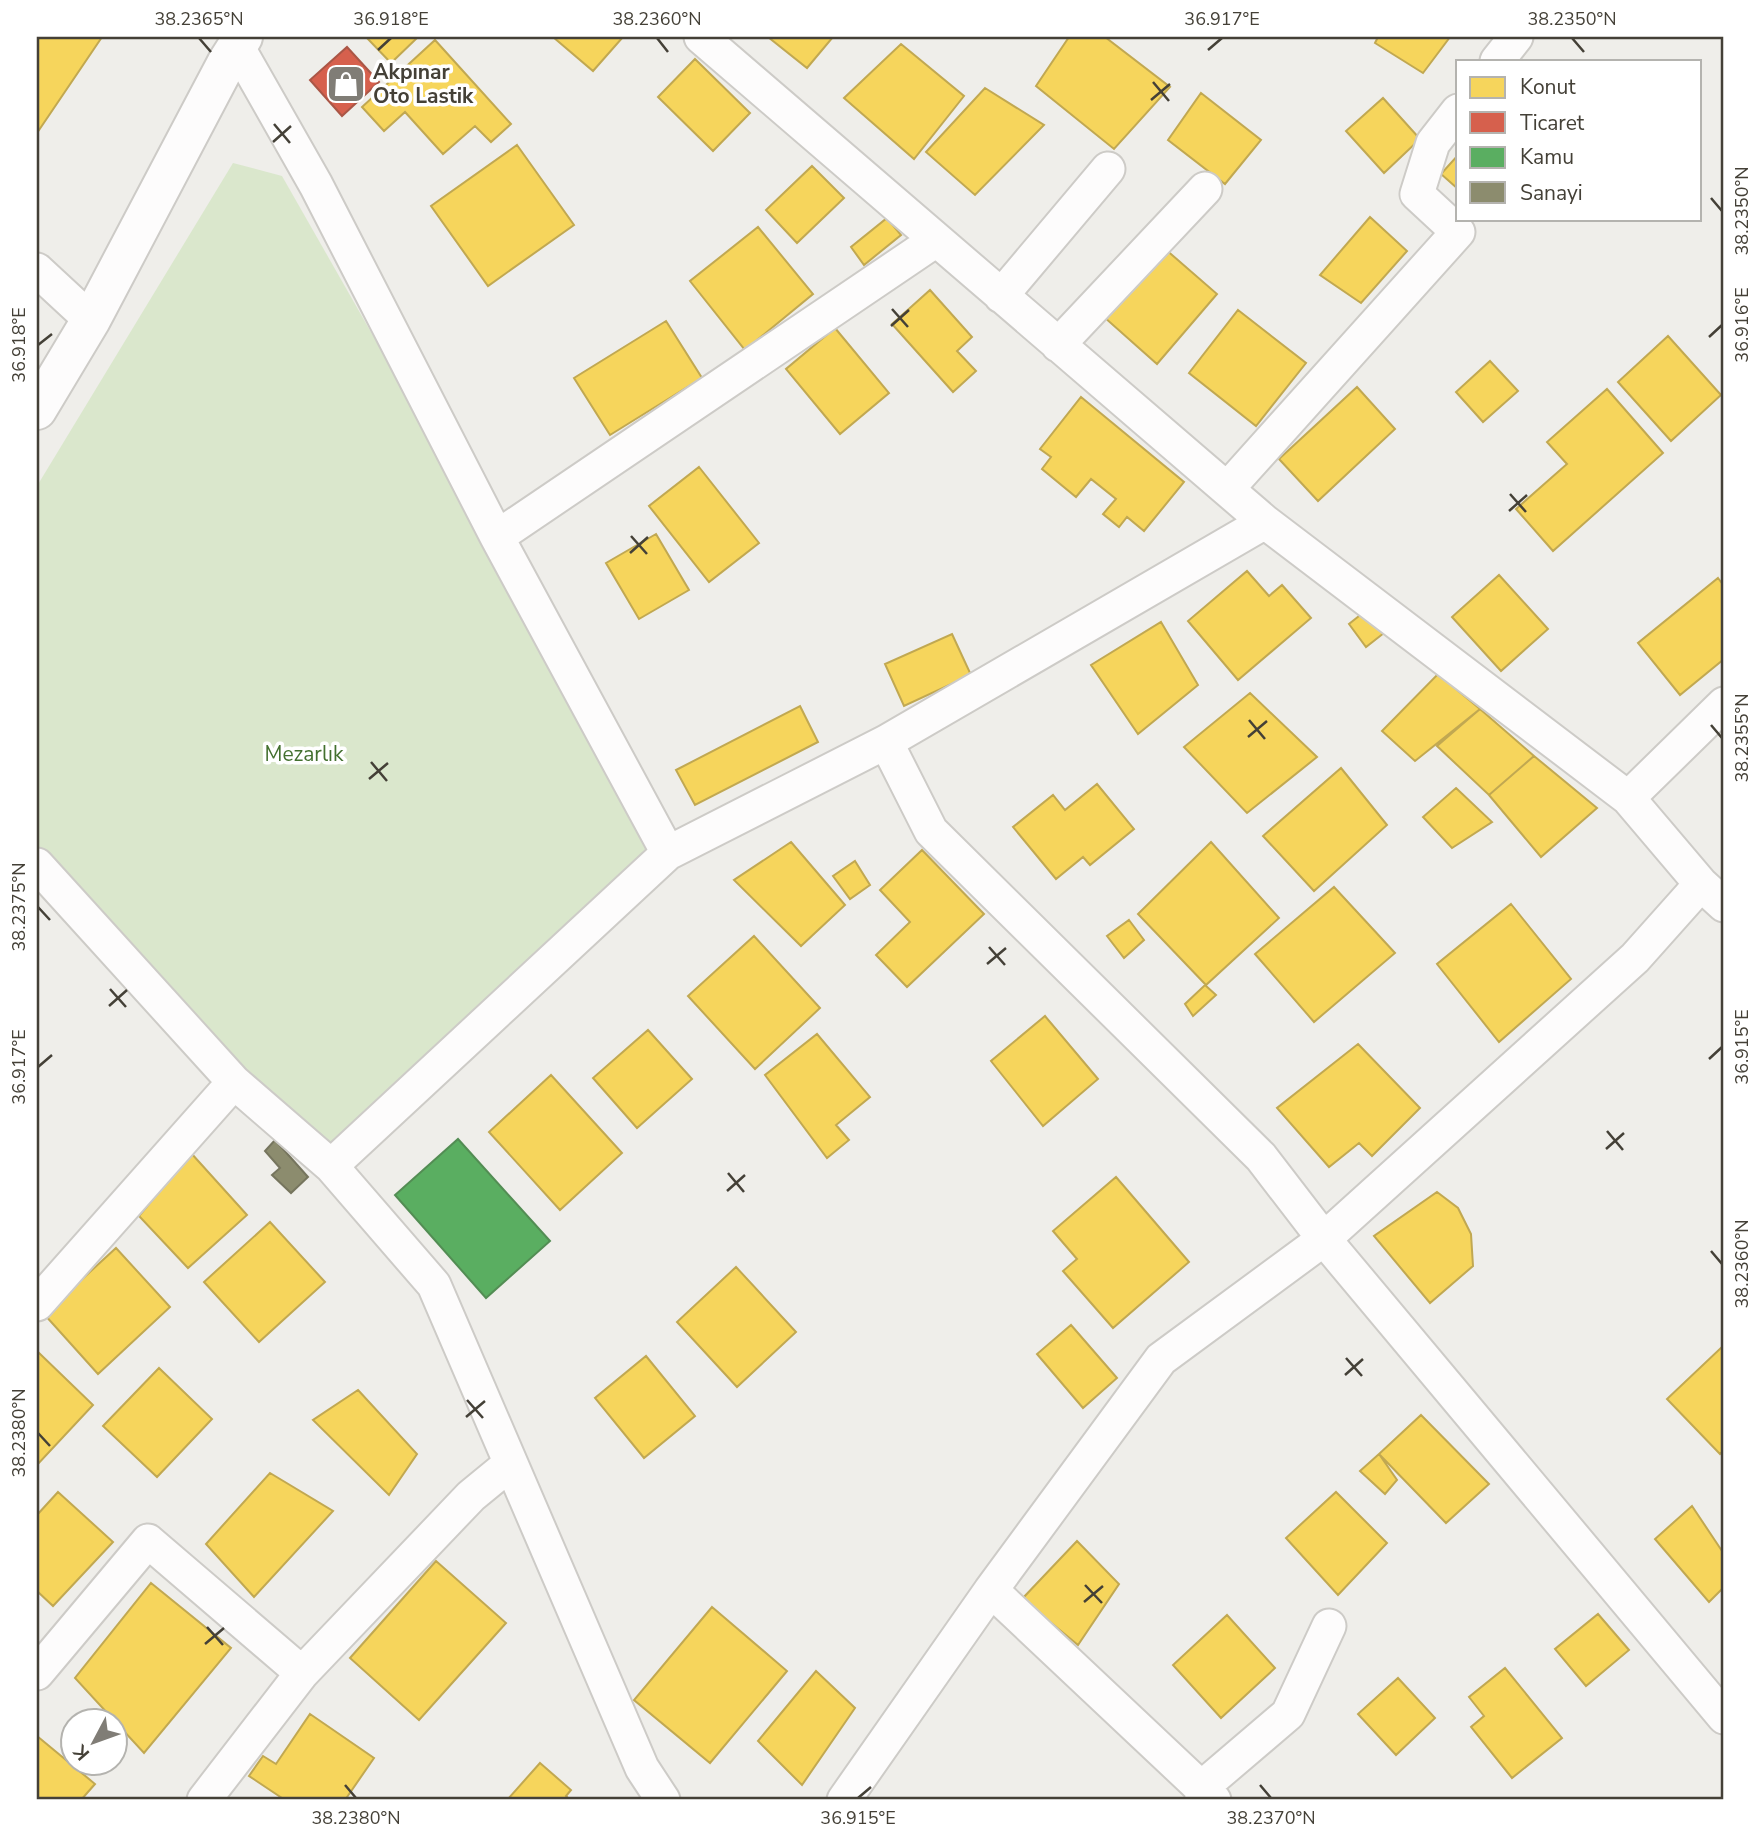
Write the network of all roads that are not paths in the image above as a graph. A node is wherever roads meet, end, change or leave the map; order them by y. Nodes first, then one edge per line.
1 (701, 37) edge
2 (1516, 37) edge
3 (240, 41) edge
4 (1498, 60) edge
5 (1456, 114) edge
6 (1108, 169) dead end
7 (1205, 189) dead end
8 (936, 240) junction
9 (37, 270) edge
10 (1001, 296) junction
11 (91, 320) junction
12 (1058, 345) junction
13 (37, 410) edge
14 (1228, 488) junction
15 (1265, 522) junction
16 (497, 537) junction
17 (1724, 704) edge
18 (886, 741) junction
19 (1628, 798) junction
20 (668, 853) junction
21 (37, 865) edge
22 (1713, 895) edge
23 (234, 1082) junction
24 (331, 1166) junction
25 (1324, 1239) junction
26 (37, 1304) edge
27 (510, 1464) junction
28 (991, 1590) junction
29 (1329, 1626) dead end
30 (37, 1673) edge
31 (302, 1673) junction
32 (1724, 1717) edge
33 (1207, 1795) edge
34 (204, 1800) edge
35 (661, 1800) edge
36 (844, 1800) edge

1 - 8 street
2 - 4 street
3 - 11 street
3 - 16 street
5 - 14 street
6 - 10 street
7 - 12 street
8 - 10 street
8 - 16 street
9 - 11 street
10 - 12 street
11 - 13 street
12 - 14 street
14 - 15 street
15 - 18 street
15 - 19 street
16 - 20 street
17 - 19 street
18 - 20 street
18 - 25 street
19 - 22 street
20 - 24 street
21 - 23 street
22 - 25 street
23 - 24 street
23 - 26 street
24 - 27 street
25 - 28 street
25 - 32 street
27 - 31 street
27 - 35 street
28 - 33 street
28 - 36 street
29 - 33 street
30 - 31 street
31 - 34 street

